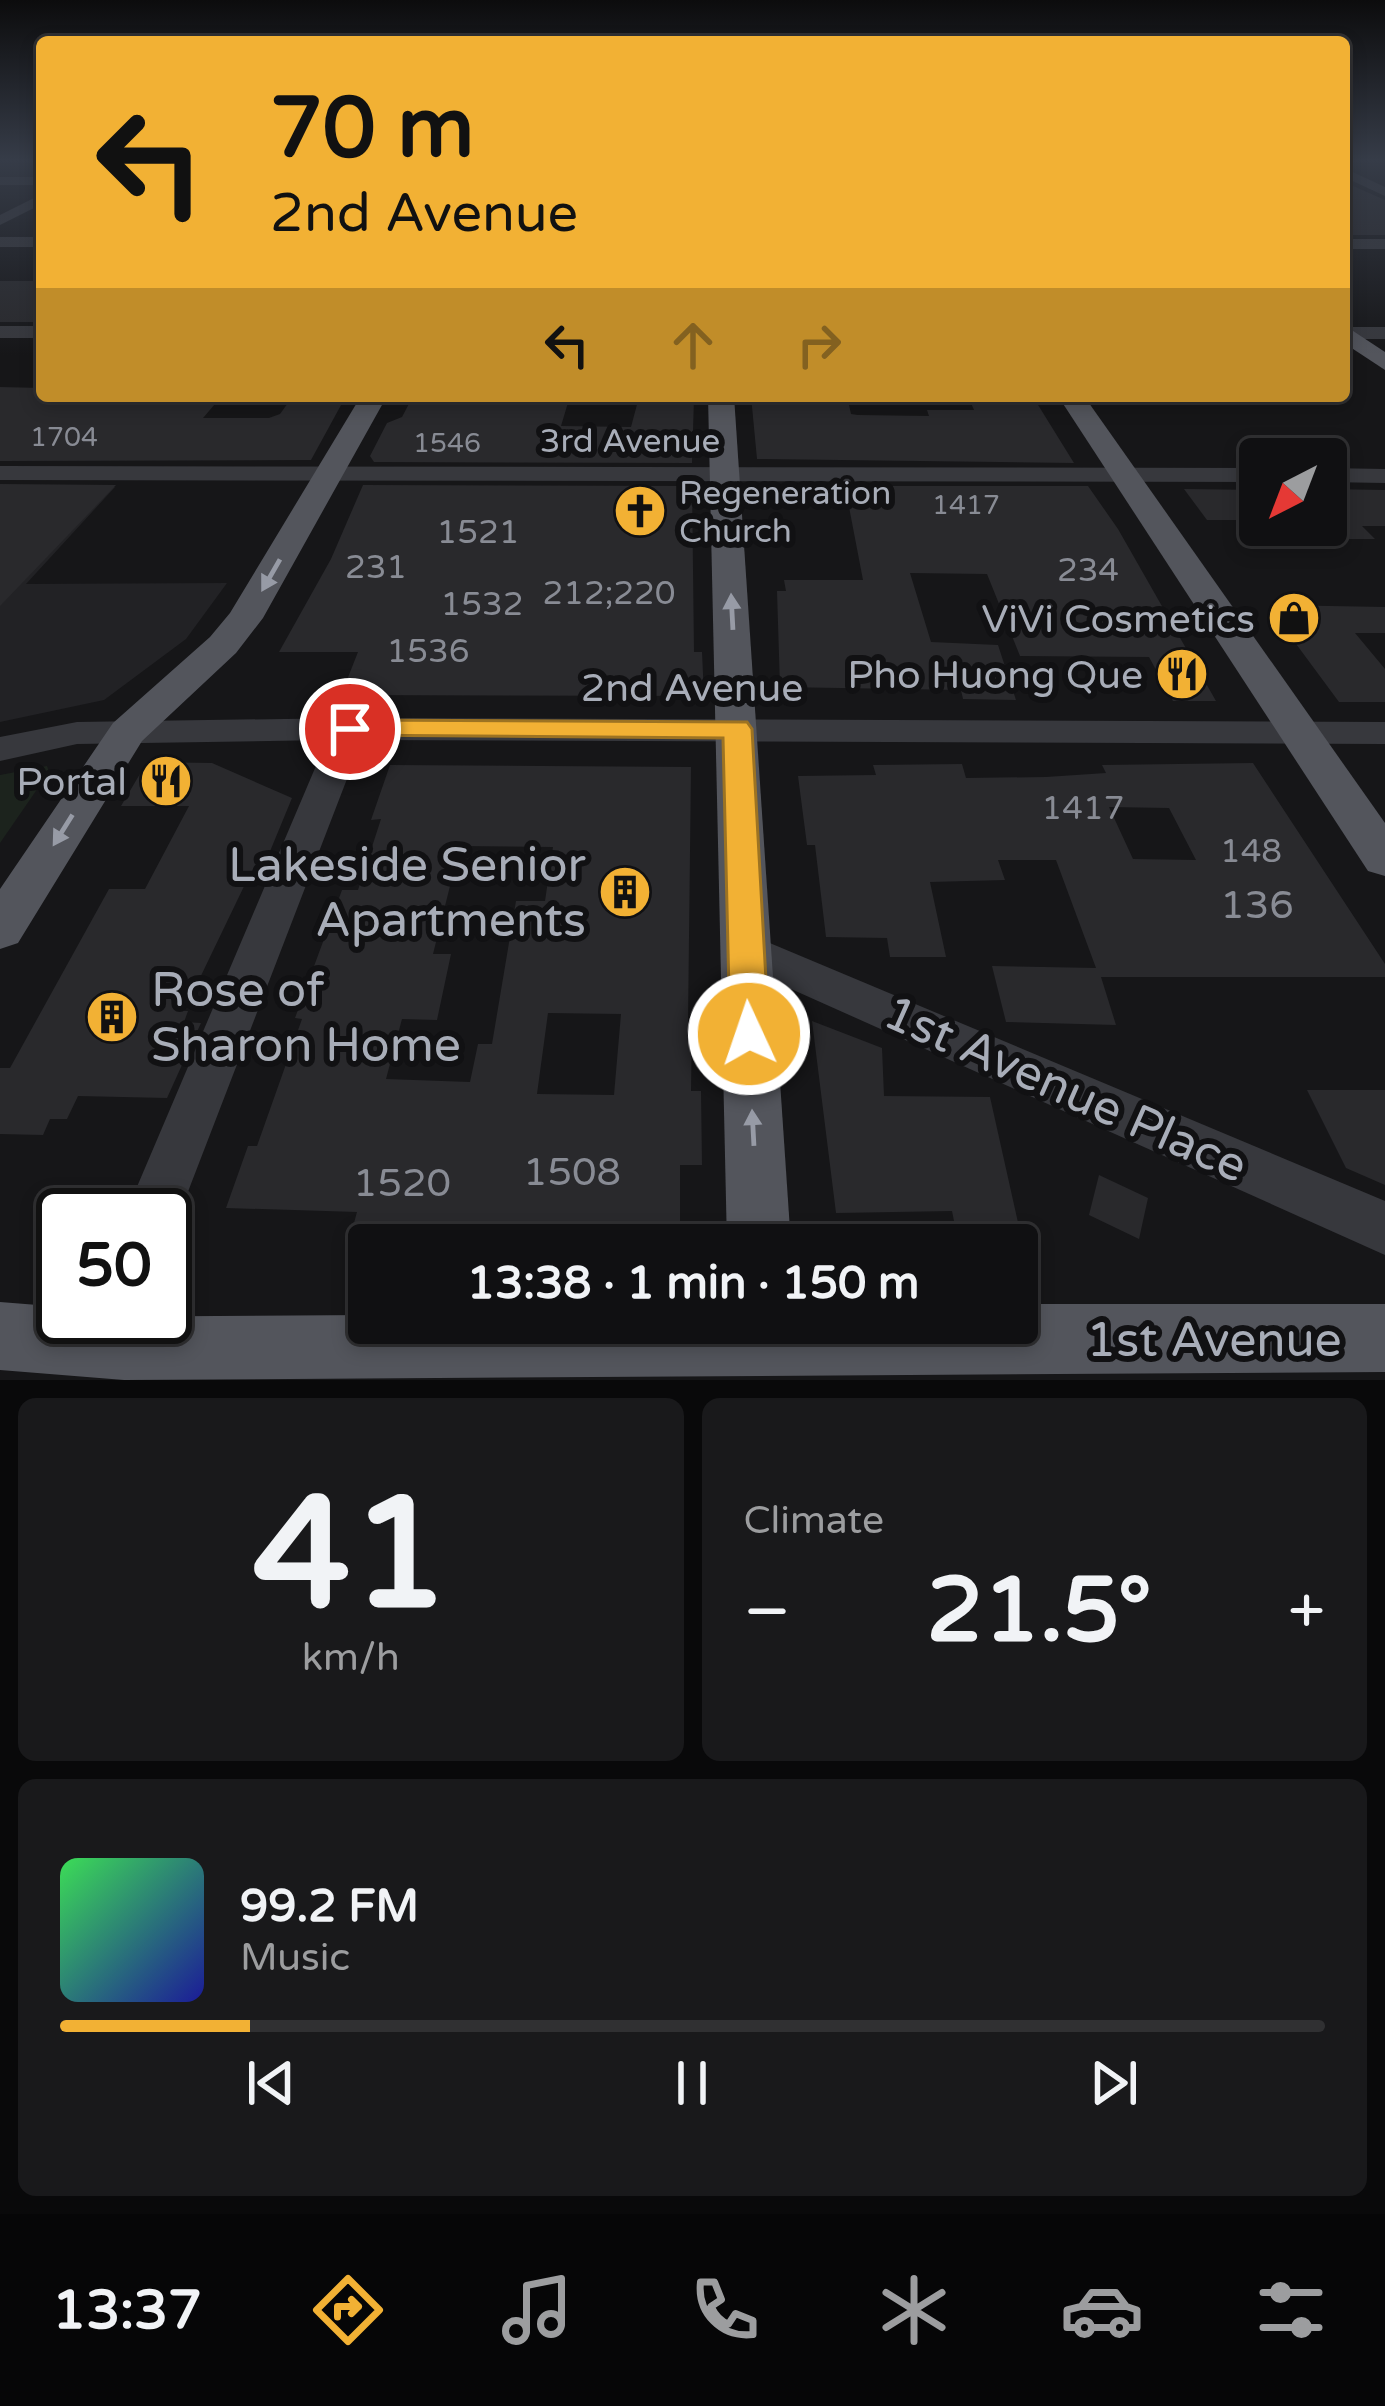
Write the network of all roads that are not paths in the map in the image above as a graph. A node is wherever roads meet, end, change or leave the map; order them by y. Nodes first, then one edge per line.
1 (0, 242) edge
2 (36, 242) edge
3 (1350, 244) edge
4 (1385, 244) edge
5 (0, 332) edge
6 (36, 332) edge
7 (1350, 333) edge
8 (1385, 333) edge
9 (1350, 337) edge
10 (1385, 363) edge
11 (370, 402) edge
12 (721, 402) edge
13 (1075, 402) edge
14 (0, 473) edge
15 (726, 473) junction
16 (328, 474) junction
17 (1127, 475) junction
18 (1239, 475) edge
19 (1347, 475) edge
20 (1385, 476) edge
21 (350, 729) junction
22 (737, 729) junction
23 (127, 732) junction
24 (1301, 733) junction
25 (1385, 733) edge
26 (0, 749) edge
27 (1385, 859) edge
28 (0, 929) edge
29 (746, 950) junction
30 (163, 1188) edge
31 (758, 1224) edge
32 (1385, 1228) edge
33 (36, 1335) edge
34 (1038, 1335) edge
35 (0, 1336) edge
36 (1385, 1339) edge
37 (192, 1341) edge
38 (617, 1344) edge
39 (393, 1364) edge

1 - 2 street
3 - 4 street
5 - 6 street
7 - 8 street
9 - 10 main road
11 - 16 main road
12 - 15 main road
13 - 17 main road
14 - 16 street, 3rd Avenue
15 - 16 street, 3rd Avenue
15 - 17 street, 3rd Avenue
22 -> 15 main road
16 -> 23 main road
17 - 18 street, 3rd Avenue
17 - 24 main road
19 - 20 street
21 - 22 street, 2nd Avenue
21 - 23 street, 2nd Avenue
21 - 30 street
22 - 24 street, 2nd Avenue
22 - 29 main road
23 - 26 street, 2nd Avenue
23 -> 28 main road
24 - 25 street, 2nd Avenue
24 - 27 main road
31 -> 29 main road
29 - 32 street, 1st Avenue Place
33 - 35 main road, 1st Avenue
34 - 36 main road, 1st Avenue
37 - 39 main road, 1st Avenue
38 - 39 main road, 1st Avenue

